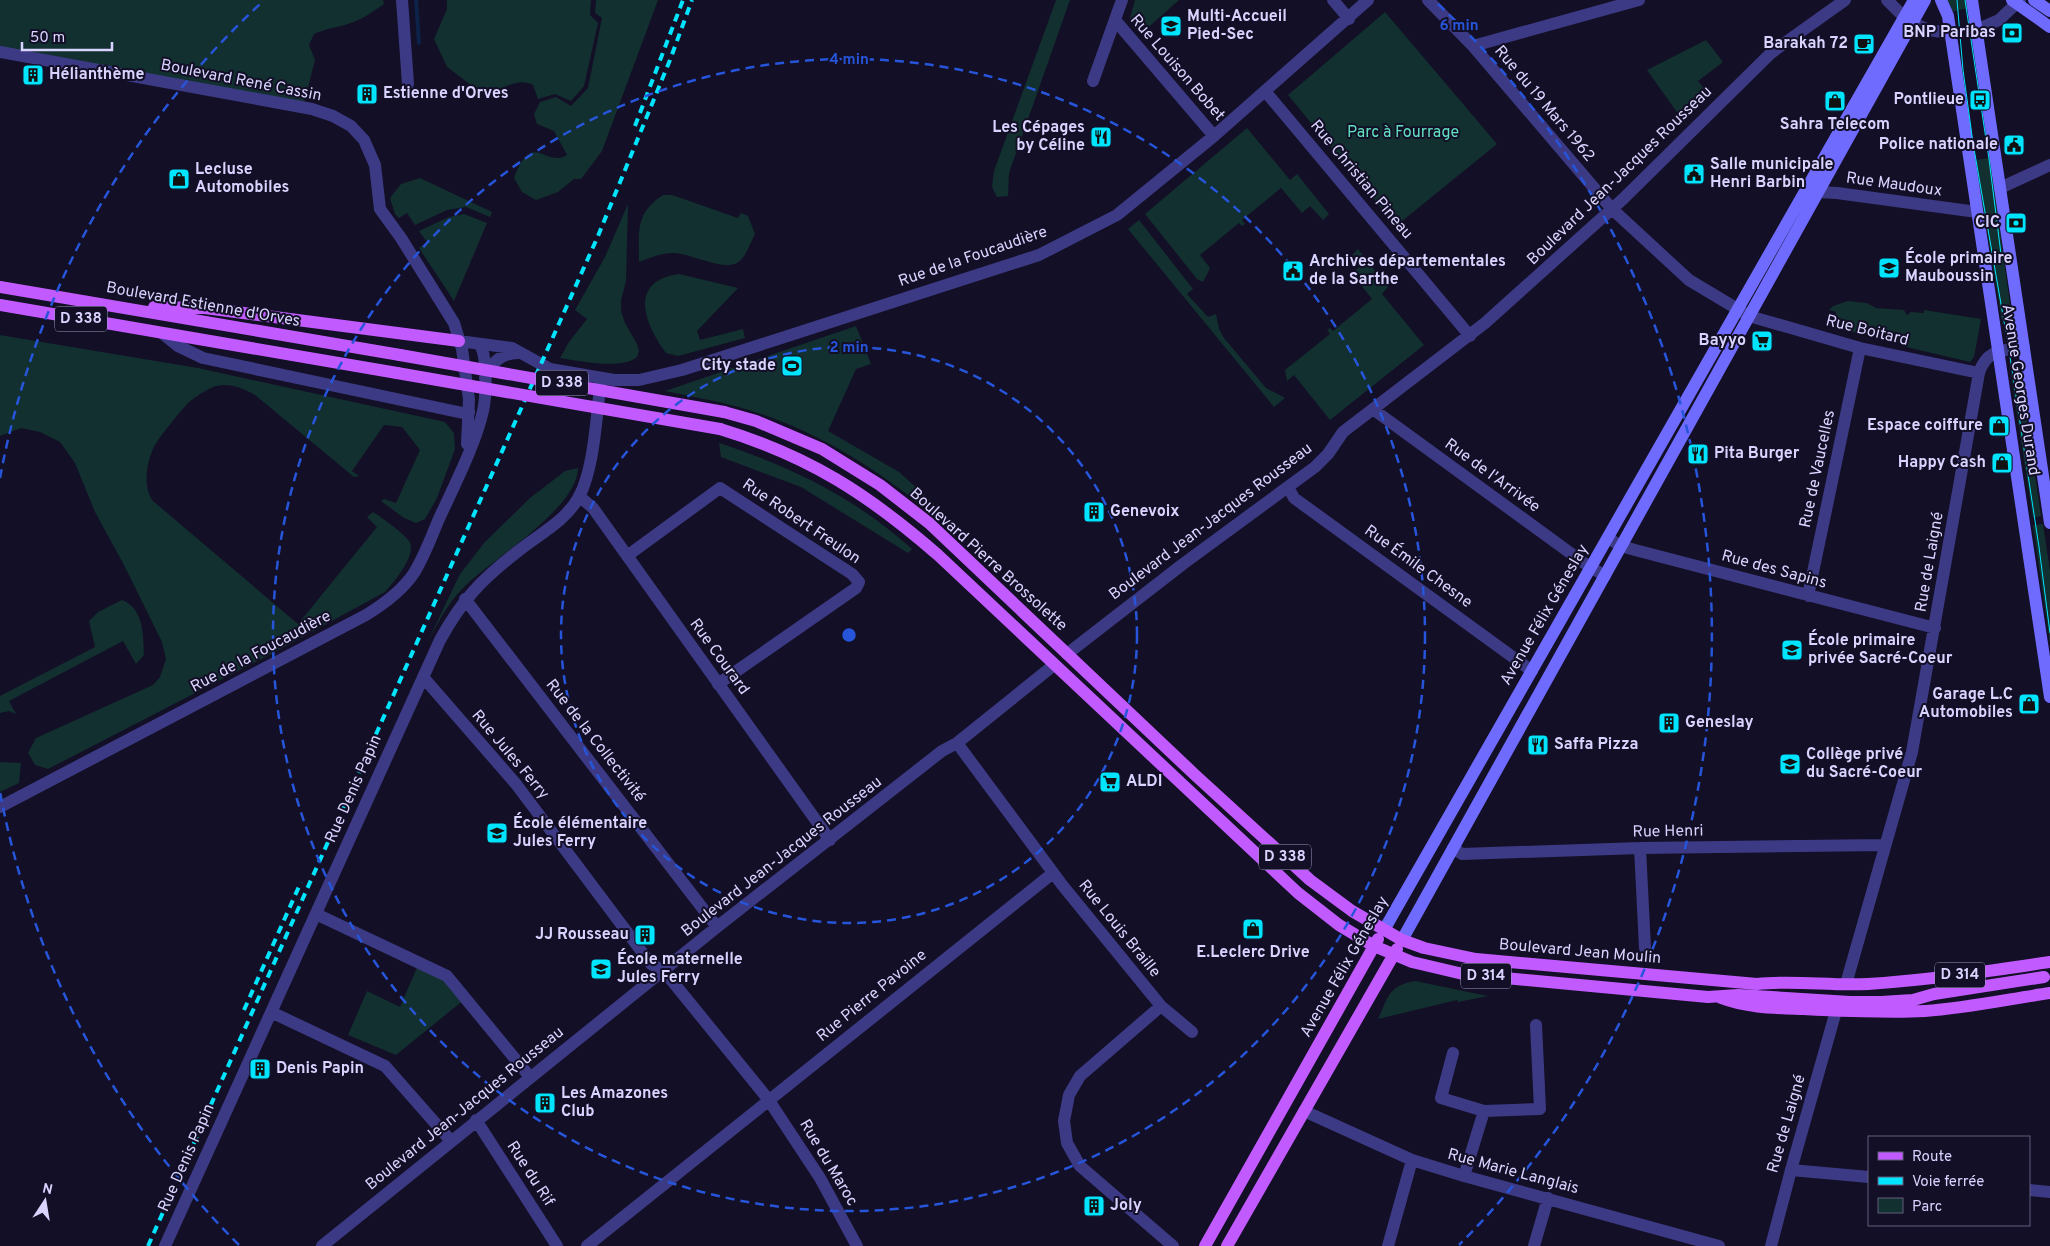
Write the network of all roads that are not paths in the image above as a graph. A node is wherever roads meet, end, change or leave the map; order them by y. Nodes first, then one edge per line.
1 (402, 0) edge
2 (1122, 0) edge
3 (1333, 0) edge
4 (1368, 0) edge
5 (1428, 0) edge
6 (1640, 0) edge
7 (1845, 0) edge
8 (1887, 0) edge
9 (1914, 0) edge
10 (1925, 0) edge
11 (1941, 0) edge
12 (1972, 0) edge
13 (2034, 0) edge
14 (2016, 1) edge
15 (2050, 12) edge
16 (1349, 19) junction
17 (1115, 20) junction
18 (1908, 20) junction
19 (2050, 27) edge
20 (1976, 30) junction
21 (1949, 33) junction
22 (1474, 46) junction
23 (0, 52) edge
24 (1093, 81) dead end
25 (408, 84) dead end
26 (1265, 91) junction
27 (1214, 136) junction
28 (2050, 166) edge
29 (2000, 188) junction
30 (1813, 189) junction
31 (1612, 210) junction
32 (1977, 212) junction
33 (0, 288) edge
34 (0, 305) edge
35 (1738, 310) junction
36 (142, 311) junction
37 (1749, 316) junction
38 (162, 333) junction
39 (1470, 336) junction
40 (459, 341) junction
41 (479, 344) junction
42 (1860, 348) junction
43 (2024, 348) junction
44 (1998, 351) junction
45 (520, 352) junction
46 (400, 355) joint
47 (397, 373) joint
48 (1979, 373) junction
49 (602, 378) junction
50 (484, 380) junction
51 (485, 398) junction
52 (1374, 410) junction
53 (469, 412) junction
54 (467, 456) junction
55 (1288, 487) junction
56 (579, 496) junction
57 (2048, 499) edge
58 (2050, 523) edge
59 (1608, 538) junction
60 (1622, 546) junction
61 (626, 556) junction
62 (1591, 568) junction
63 (1605, 576) junction
64 (1808, 596) junction
65 (465, 599) junction
66 (1935, 628) junction
67 (1066, 654) junction
68 (1054, 665) junction
69 (1532, 671) junction
70 (423, 677) junction
71 (718, 684) junction
72 (2050, 697) edge
73 (957, 743) junction
74 (0, 807) edge
75 (830, 840) junction
76 (1886, 845) junction
77 (1453, 848) junction
78 (1640, 848) junction
79 (1053, 873) junction
80 (316, 914) junction
81 (717, 927) junction
82 (1384, 930) junction
83 (1402, 940) junction
84 (1374, 946) junction
85 (1645, 948) dead end
86 (1393, 955) junction
87 (2050, 962) edge
88 (664, 971) junction
89 (2044, 977) dead end
90 (1757, 984) junction
91 (1846, 984) junction
92 (2050, 993) edge
93 (1934, 994) junction
94 (1721, 998) junction
95 (1161, 1006) junction
96 (1836, 1011) junction
97 (271, 1012) junction
98 (1536, 1025) dead end
99 (1192, 1032) dead end
100 (1453, 1054) dead end
101 (530, 1077) junction
102 (768, 1099) junction
103 (1304, 1112) junction
104 (1484, 1112) junction
105 (476, 1120) junction
106 (451, 1141) junction
107 (1412, 1160) junction
108 (1790, 1170) junction
109 (1464, 1176) junction
110 (1868, 1177) edge
111 (2030, 1190) edge
112 (2050, 1192) edge
113 (1548, 1198) junction
114 (166, 1246) edge
115 (322, 1246) edge
116 (557, 1246) edge
117 (587, 1246) edge
118 (857, 1246) edge
119 (1173, 1246) edge
120 (1205, 1246) edge
121 (1227, 1246) edge
122 (1388, 1246) edge
123 (1534, 1246) edge
124 (1719, 1246) edge
125 (1771, 1246) edge

1 - 25 street
2 - 17 street, Rue Louison Bobet
3 - 16 street
4 - 16 street, Rue de la Foucaudière
5 - 22 street, Rue du 19 Mars 1962
6 - 22 street
7 - 31 street, Boulevard Jean-Jacques Rousseau
8 - 18 street
9 - 18 main road, Avenue Félix Géneslay
10 - 18 main road, Avenue Félix Géneslay
11 - 21 main road, Avenue Georges Durand
12 - 20 main road, Avenue Georges Durand
13 - 15 main road
14 - 19 main road
14 - 20 street
16 - 26 street, Rue de la Foucaudière
17 - 24 street, Rue Louison Bobet
17 - 27 street, Rue Louison Bobet
18 - 21 street
18 - 30 main road, Avenue Félix Géneslay
20 - 29 main road, Avenue Georges Durand
21 - 32 main road, Avenue Georges Durand
22 - 31 street, Rue du 19 Mars 1962
23 - 40 street, Boulevard René Cassin
26 - 27 street, Rue de la Foucaudière
26 - 39 street, Rue Christian Pineau
27 - 49 street, Rue de la Foucaudière
28 - 29 street
29 - 43 main road, Avenue Georges Durand
30 - 32 street, Rue Maudoux
30 - 35 main road, Avenue Félix Géneslay
30 - 37 main road, Avenue Félix Géneslay
31 - 35 street, Rue du 19 Mars 1962
31 - 39 street, Boulevard Jean-Jacques Rousseau
32 - 44 main road, Avenue Georges Durand
33 - 36 main road, Boulevard Estienne d'Orves / D 338
34 - 38 main road, Boulevard Estienne d'Orves / D 338
35 - 37 street, Rue Boitard
35 - 59 main road, Avenue Félix Géneslay
36 - 40 main road
36 - 46 main road, Boulevard Estienne d'Orves / D 338
37 - 42 street, Rue Boitard
37 - 60 main road, Avenue Félix Géneslay
38 - 47 main road, Boulevard Estienne d'Orves / D 338
38 - 53 street, D 338
39 - 52 street, Boulevard Jean-Jacques Rousseau
40 - 41 street
40 - 53 street, Rue de la Foucaudière
41 - 45 street, Rue de la Foucaudière
41 - 50 street, Rue de la Foucaudière
42 - 48 street, Rue Boitard
42 - 64 street, Rue de Vaucelles
43 - 44 street
43 - 57 main road, Avenue Georges Durand
44 - 48 street, Rue de Laigné
44 - 72 main road, Avenue Georges Durand
45 - 49 street, Rue de la Foucaudière
45 - 50 street
46 - 67 main road, Boulevard Pierre Brossolette / D 338, bridge
47 - 68 main road, Boulevard Pierre Brossolette / D 338, bridge
48 - 66 street, Rue de Laigné
49 - 56 street, Rue Denis Papin
50 - 51 street, Rue de la Foucaudière
51 - 53 street
51 - 54 street, Rue de la Foucaudière
52 - 55 street, Boulevard Jean-Jacques Rousseau
52 - 62 street, Rue de l'Arrivée
53 - 54 street, Rue de la Foucaudière
54 - 74 street, Rue de la Foucaudière
55 - 67 street, Boulevard Jean-Jacques Rousseau
55 - 69 street, Rue Émile Chesne
56 - 61 street, Rue Courard
56 - 65 street, Rue Denis Papin
57 - 58 main road, Avenue Georges Durand
59 - 60 street, Rue des Sapins
59 - 62 main road, Avenue Félix Géneslay
60 - 63 main road, Avenue Félix Géneslay
60 - 64 street, Rue des Sapins
61 - 71 street, Rue Courard
61 - 71 street, Rue Robert Freulon
62 - 63 street, Rue de l'Arrivée
62 - 69 main road, Avenue Félix Géneslay
63 - 77 main road, Avenue Félix Géneslay
64 - 66 street, Rue des Sapins
65 - 70 street, Rue Denis Papin
65 - 81 street, Rue de la Collectivité
66 - 76 street, Rue de Laigné
67 - 82 main road, Boulevard Pierre Brossolette / D 338
68 - 73 street, Boulevard Jean-Jacques Rousseau
68 - 84 main road, Boulevard Pierre Brossolette / D 338
69 - 82 main road, Avenue Félix Géneslay
70 - 80 street, Rue Denis Papin
70 - 88 street, Rue Jules Ferry
71 - 75 street, Rue Courard
73 - 75 street, Boulevard Jean-Jacques Rousseau
73 - 79 street
75 - 81 street, Boulevard Jean-Jacques Rousseau
76 - 78 street, Rue Henri
76 - 91 street, Rue de Laigné
77 - 78 street, Rue Henri
77 - 83 main road, Avenue Félix Géneslay
78 - 85 street
79 - 95 street, Rue Louis Braille
79 - 102 street, Rue Pierre Pavoine
80 - 97 street, Rue Denis Papin
80 - 101 street
81 - 88 street, Boulevard Jean-Jacques Rousseau
82 - 83 main road, Boulevard Pierre Brossolette
82 - 84 main road, Avenue Félix Géneslay
83 - 86 main road, Avenue Félix Géneslay
83 - 90 main road, Boulevard Jean Moulin / D 314
84 - 86 main road, Boulevard Jean Moulin
84 - 120 main road, Avenue Félix Géneslay
86 - 94 main road, Boulevard Jean Moulin / D 314
86 - 103 main road, Avenue Félix Géneslay
87 - 91 main road, Boulevard Jean Moulin / D 314
88 - 101 street, Boulevard Jean-Jacques Rousseau
88 - 102 street, Rue Jules Ferry
89 - 93 main road, Boulevard Jean Moulin / D 314
90 - 91 main road, Boulevard Jean Moulin / D 314
90 - 93 main road, Boulevard Jean Moulin / D 314
92 - 96 main road, Boulevard Jean Moulin / D 314
93 - 94 main road, Boulevard Jean Moulin / D 314
94 - 96 main road, Boulevard Jean Moulin / D 314
95 - 99 street, Rue Louis Braille
95 - 119 street
96 - 108 street, Rue de Laigné
97 - 106 street
97 - 114 street, Rue Denis Papin
98 - 104 street
100 - 104 street
101 - 105 street, Boulevard Jean-Jacques Rousseau
102 - 117 street, Rue Pierre Pavoine
102 - 118 street, Rue du Maroc
103 - 107 street, Rue Marie Langlais
103 - 121 main road, Avenue Félix Géneslay
104 - 109 street
105 - 106 street, Boulevard Jean-Jacques Rousseau
105 - 116 street, Rue du Rif
106 - 115 street, Boulevard Jean-Jacques Rousseau
107 - 109 street, Rue Marie Langlais
107 - 122 street
108 - 110 street
108 - 125 street, Rue de Laigné
109 - 113 street, Rue Marie Langlais
111 - 112 street
113 - 123 street
113 - 124 street, Rue Marie Langlais

